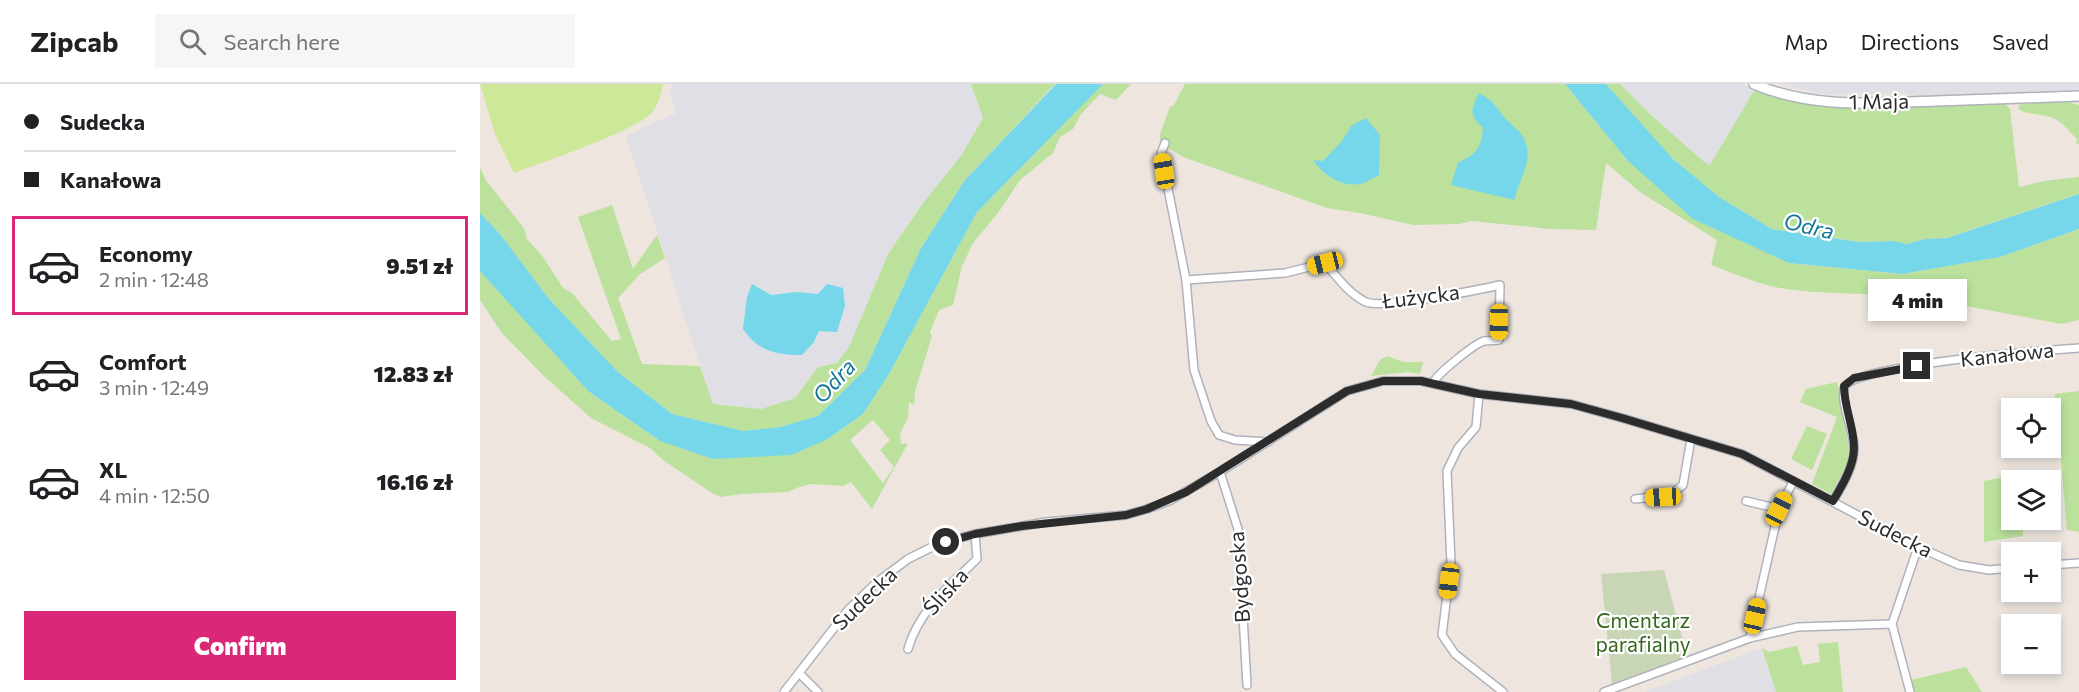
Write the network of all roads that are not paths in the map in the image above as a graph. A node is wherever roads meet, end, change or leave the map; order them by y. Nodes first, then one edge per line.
1 (1754, 84) edge
2 (2079, 96) edge
3 (1165, 143) dead end
4 (1186, 280) junction
5 (2079, 348) edge
6 (1433, 383) junction
7 (1479, 394) junction
8 (1691, 439) junction
9 (1268, 442) junction
10 (1220, 472) junction
11 (1793, 482) junction
12 (1635, 499) dead end
13 (1746, 501) dead end
14 (1833, 501) junction
15 (1779, 509) junction
16 (975, 534) junction
17 (1918, 547) junction
18 (2079, 563) edge
19 (2061, 564) edge
20 (2001, 569) edge
21 (1892, 624) junction
22 (1750, 638) junction
23 (908, 649) dead end
24 (800, 673) junction
25 (1247, 685) dead end
26 (784, 692) edge
27 (818, 692) edge
28 (1503, 692) edge
29 (1604, 692) edge
30 (1910, 692) edge

1 - 2 street, 1 Maja
3 - 4 street
4 - 6 street, Łużycka
4 - 9 street
5 - 14 street, Kanałowa
6 - 7 street, Sudecka
6 - 9 street, Sudecka
7 - 8 street, Sudecka
7 - 28 street
8 - 11 street, Sudecka
8 - 12 street
9 - 10 street, Sudecka
10 - 16 street, Sudecka
10 - 25 street, Bydgoska
11 - 14 street, Sudecka
11 - 15 street
13 - 15 street
14 - 17 street, Sudecka
15 - 22 street
16 - 23 street, Śliska
16 - 24 street, Sudecka
17 - 20 street, Sudecka
17 - 21 street
18 - 19 street
21 - 22 street
21 - 30 street
22 - 29 street
24 - 26 street, Sudecka
24 - 27 street

